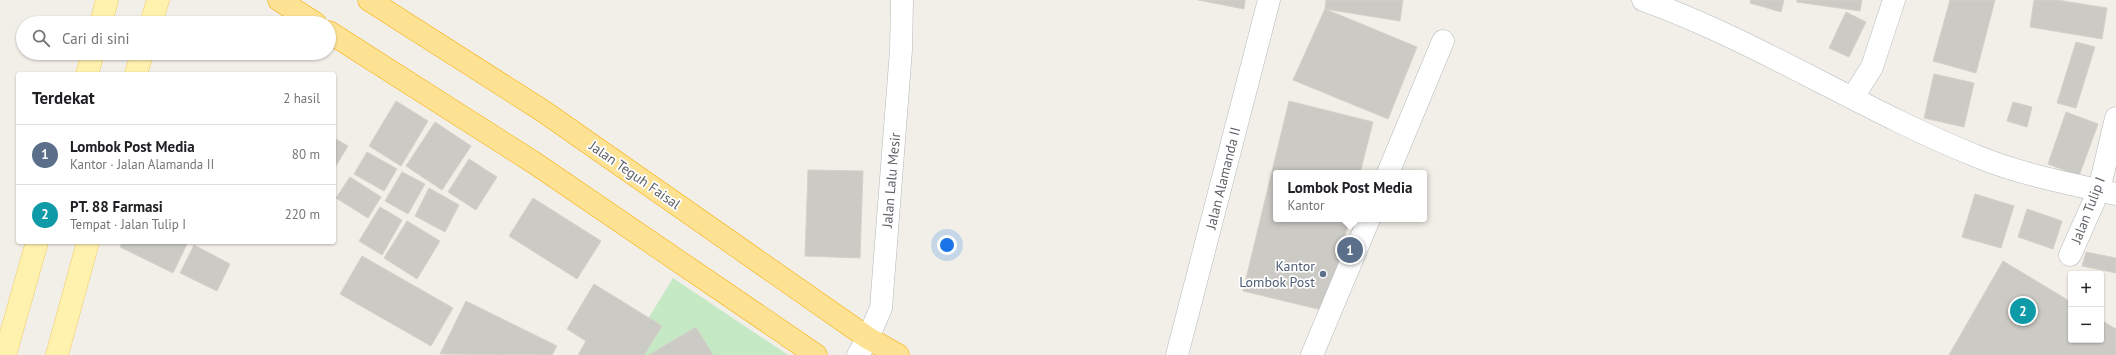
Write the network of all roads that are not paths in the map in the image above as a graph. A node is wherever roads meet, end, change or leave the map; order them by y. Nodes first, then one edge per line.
1 (107, 0) edge
2 (158, 0) edge
3 (279, 0) edge
4 (369, 0) edge
5 (902, 0) edge
6 (1269, 0) edge
7 (1643, 0) edge
8 (1894, 0) edge
9 (103, 16) edge
10 (153, 16) edge
11 (304, 16) edge
12 (336, 36) edge
13 (1443, 41) dead end
14 (92, 60) edge
15 (140, 60) edge
16 (88, 72) edge
17 (137, 72) edge
18 (1854, 97) junction
19 (2116, 118) edge
20 (1389, 170) edge
21 (2107, 192) edge
22 (1368, 222) edge
23 (36, 244) edge
24 (87, 244) edge
25 (2070, 255) dead end
26 (863, 346) edge
27 (5, 355) edge
28 (57, 355) edge
29 (816, 355) edge
30 (898, 355) edge
31 (1177, 355) edge
32 (1312, 355) edge

1 - 9 main road
2 - 10 main road
3 - 11 highway
4 - 26 highway, Jalan Teguh Faisal
5 - 26 street, Jalan Lalu Mesir
6 - 31 street, Jalan Alamanda II
7 - 18 street
8 - 18 street
12 - 29 highway
13 - 20 street
14 - 16 main road
15 - 17 main road
18 - 21 street
19 - 21 street, Jalan Tulip I
21 - 25 street, Jalan Tulip I
22 - 32 street
23 - 27 main road
24 - 28 main road
26 - 30 highway, Jalan Teguh Faisal

